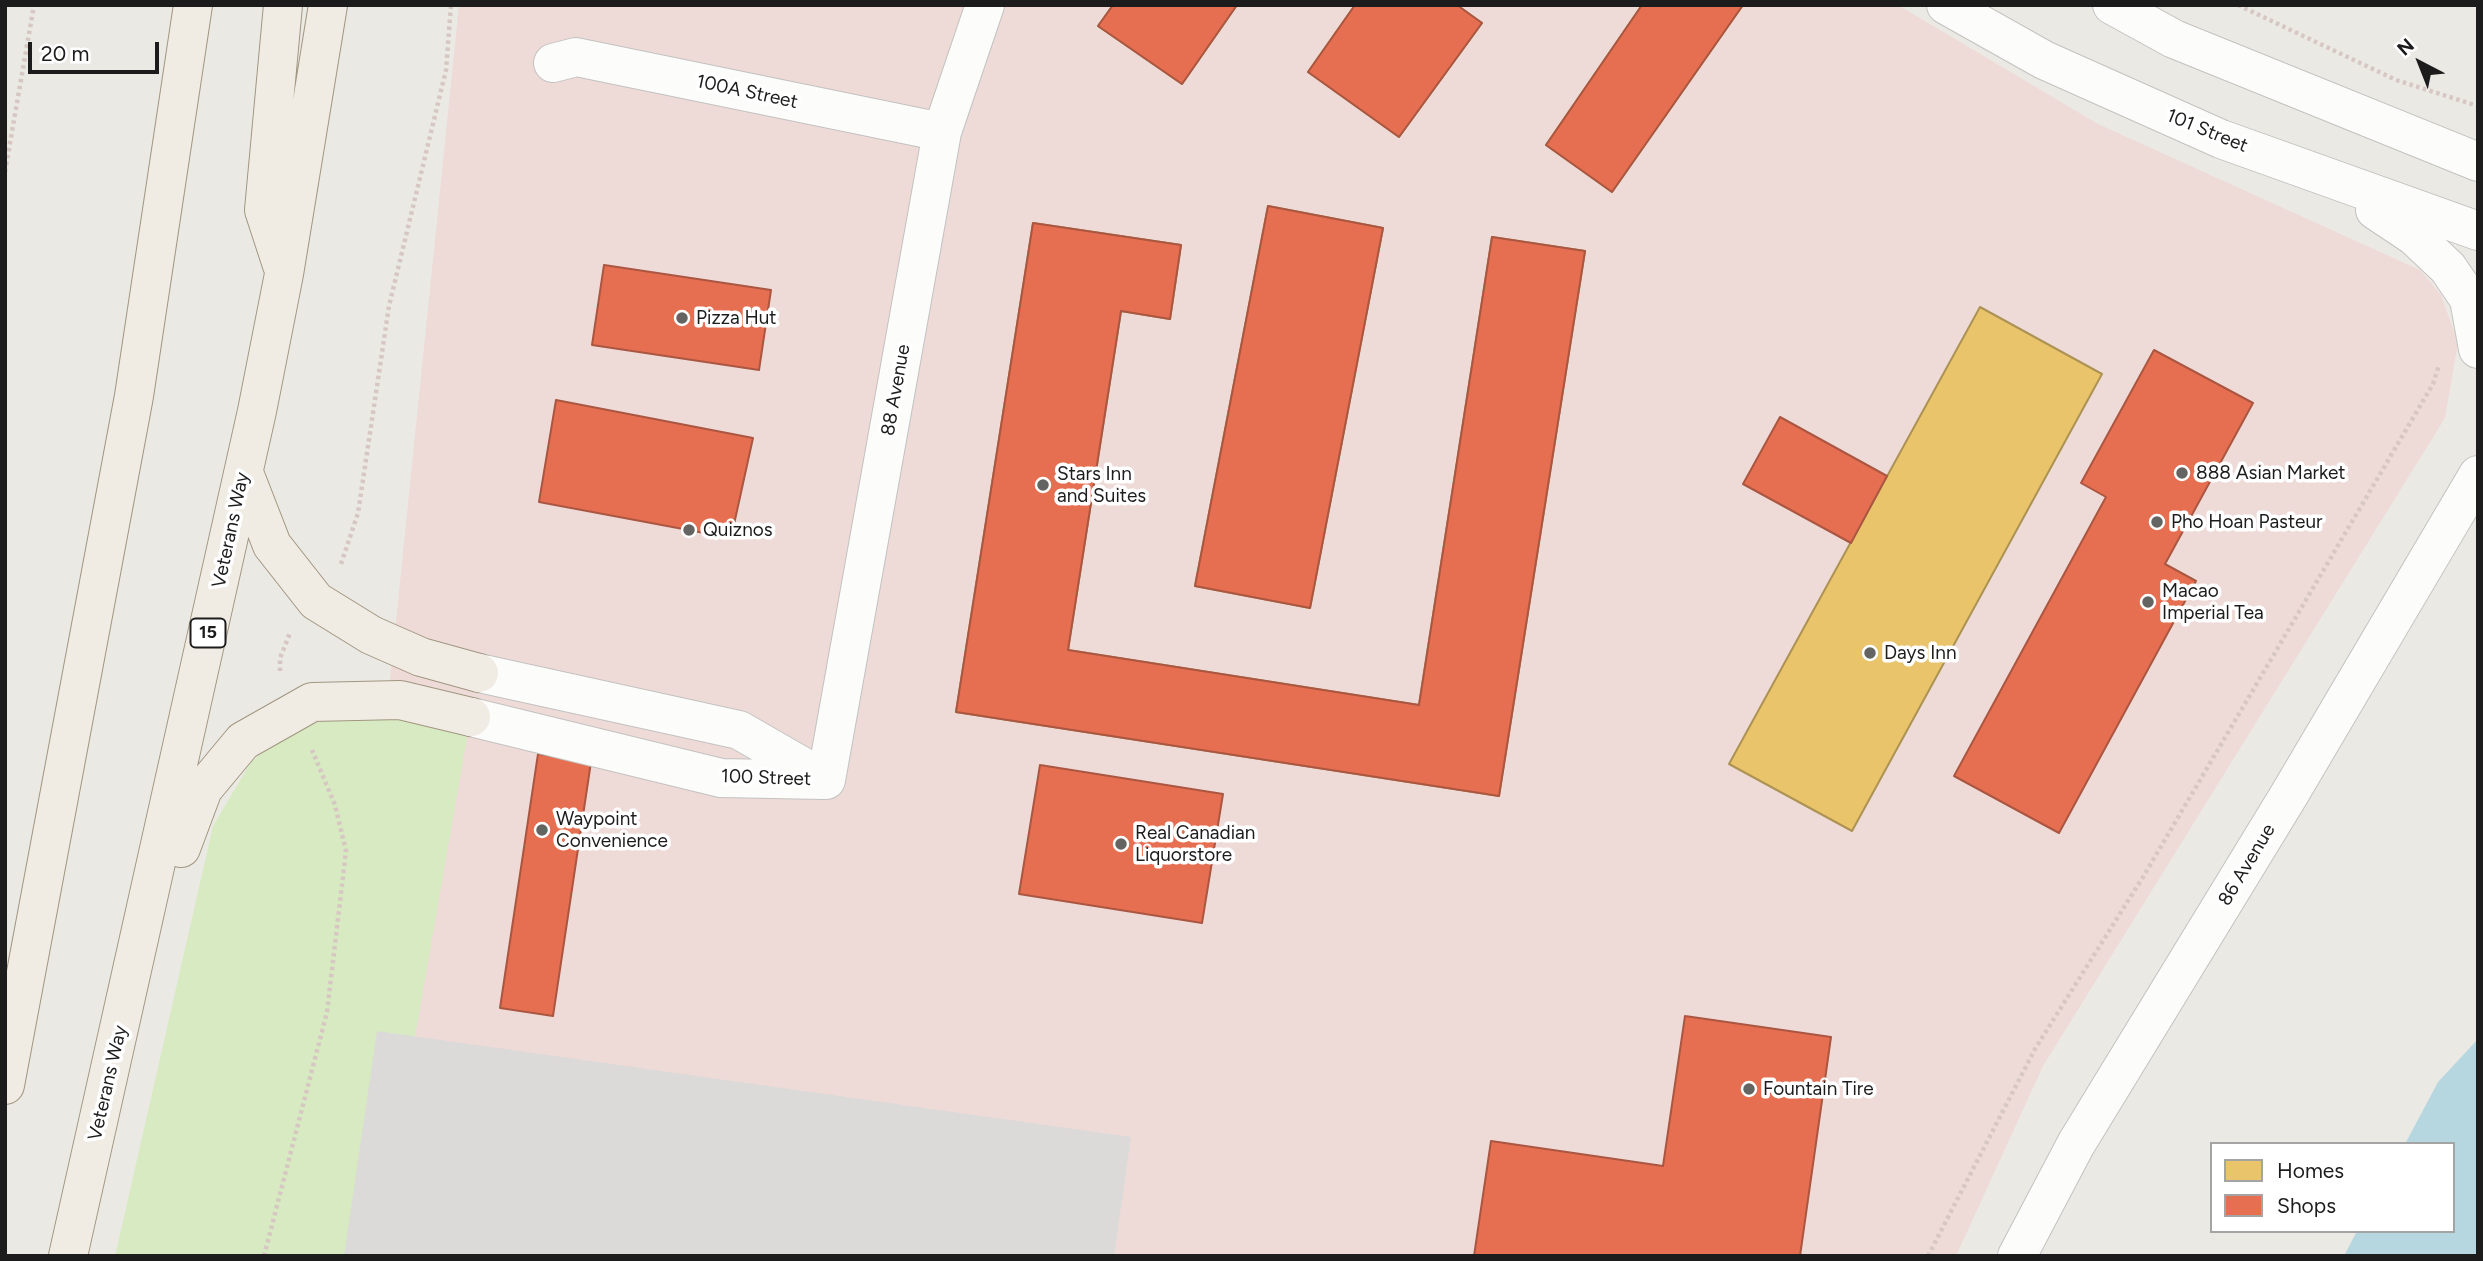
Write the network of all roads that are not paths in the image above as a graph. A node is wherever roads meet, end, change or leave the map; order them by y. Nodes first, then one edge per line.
1 (193, 5) edge
2 (283, 5) edge
3 (328, 5) edge
4 (985, 5) edge
5 (1946, 5) edge
6 (2112, 5) edge
7 (552, 63) dead end
8 (942, 132) junction
9 (2478, 162) edge
10 (2326, 179) junction
11 (2478, 231) edge
12 (284, 274) junction
13 (2478, 349) edge
14 (244, 473) junction
15 (2478, 475) edge
16 (479, 673) joint
17 (471, 718) joint
18 (826, 780) junction
19 (129, 991) junction
20 (5, 1085) edge
21 (68, 1256) edge
22 (2017, 1256) edge

1 - 20 main road
2 - 12 main road
3 - 12 main road, Veterans Way / 15
4 - 8 street, 88 Avenue
5 - 10 street, 101 Street
6 - 9 street
7 - 8 street, 100A Street
8 - 18 street, 88 Avenue
10 - 11 street, 101 Street
10 - 13 street
12 - 14 main road, Veterans Way / 15
14 - 16 main road
14 - 19 main road, Veterans Way / 15
15 - 22 street, 86 Avenue
16 - 18 street, 100 Street
17 - 18 street, 100 Street
17 - 19 main road
19 - 21 main road, Veterans Way / 15

